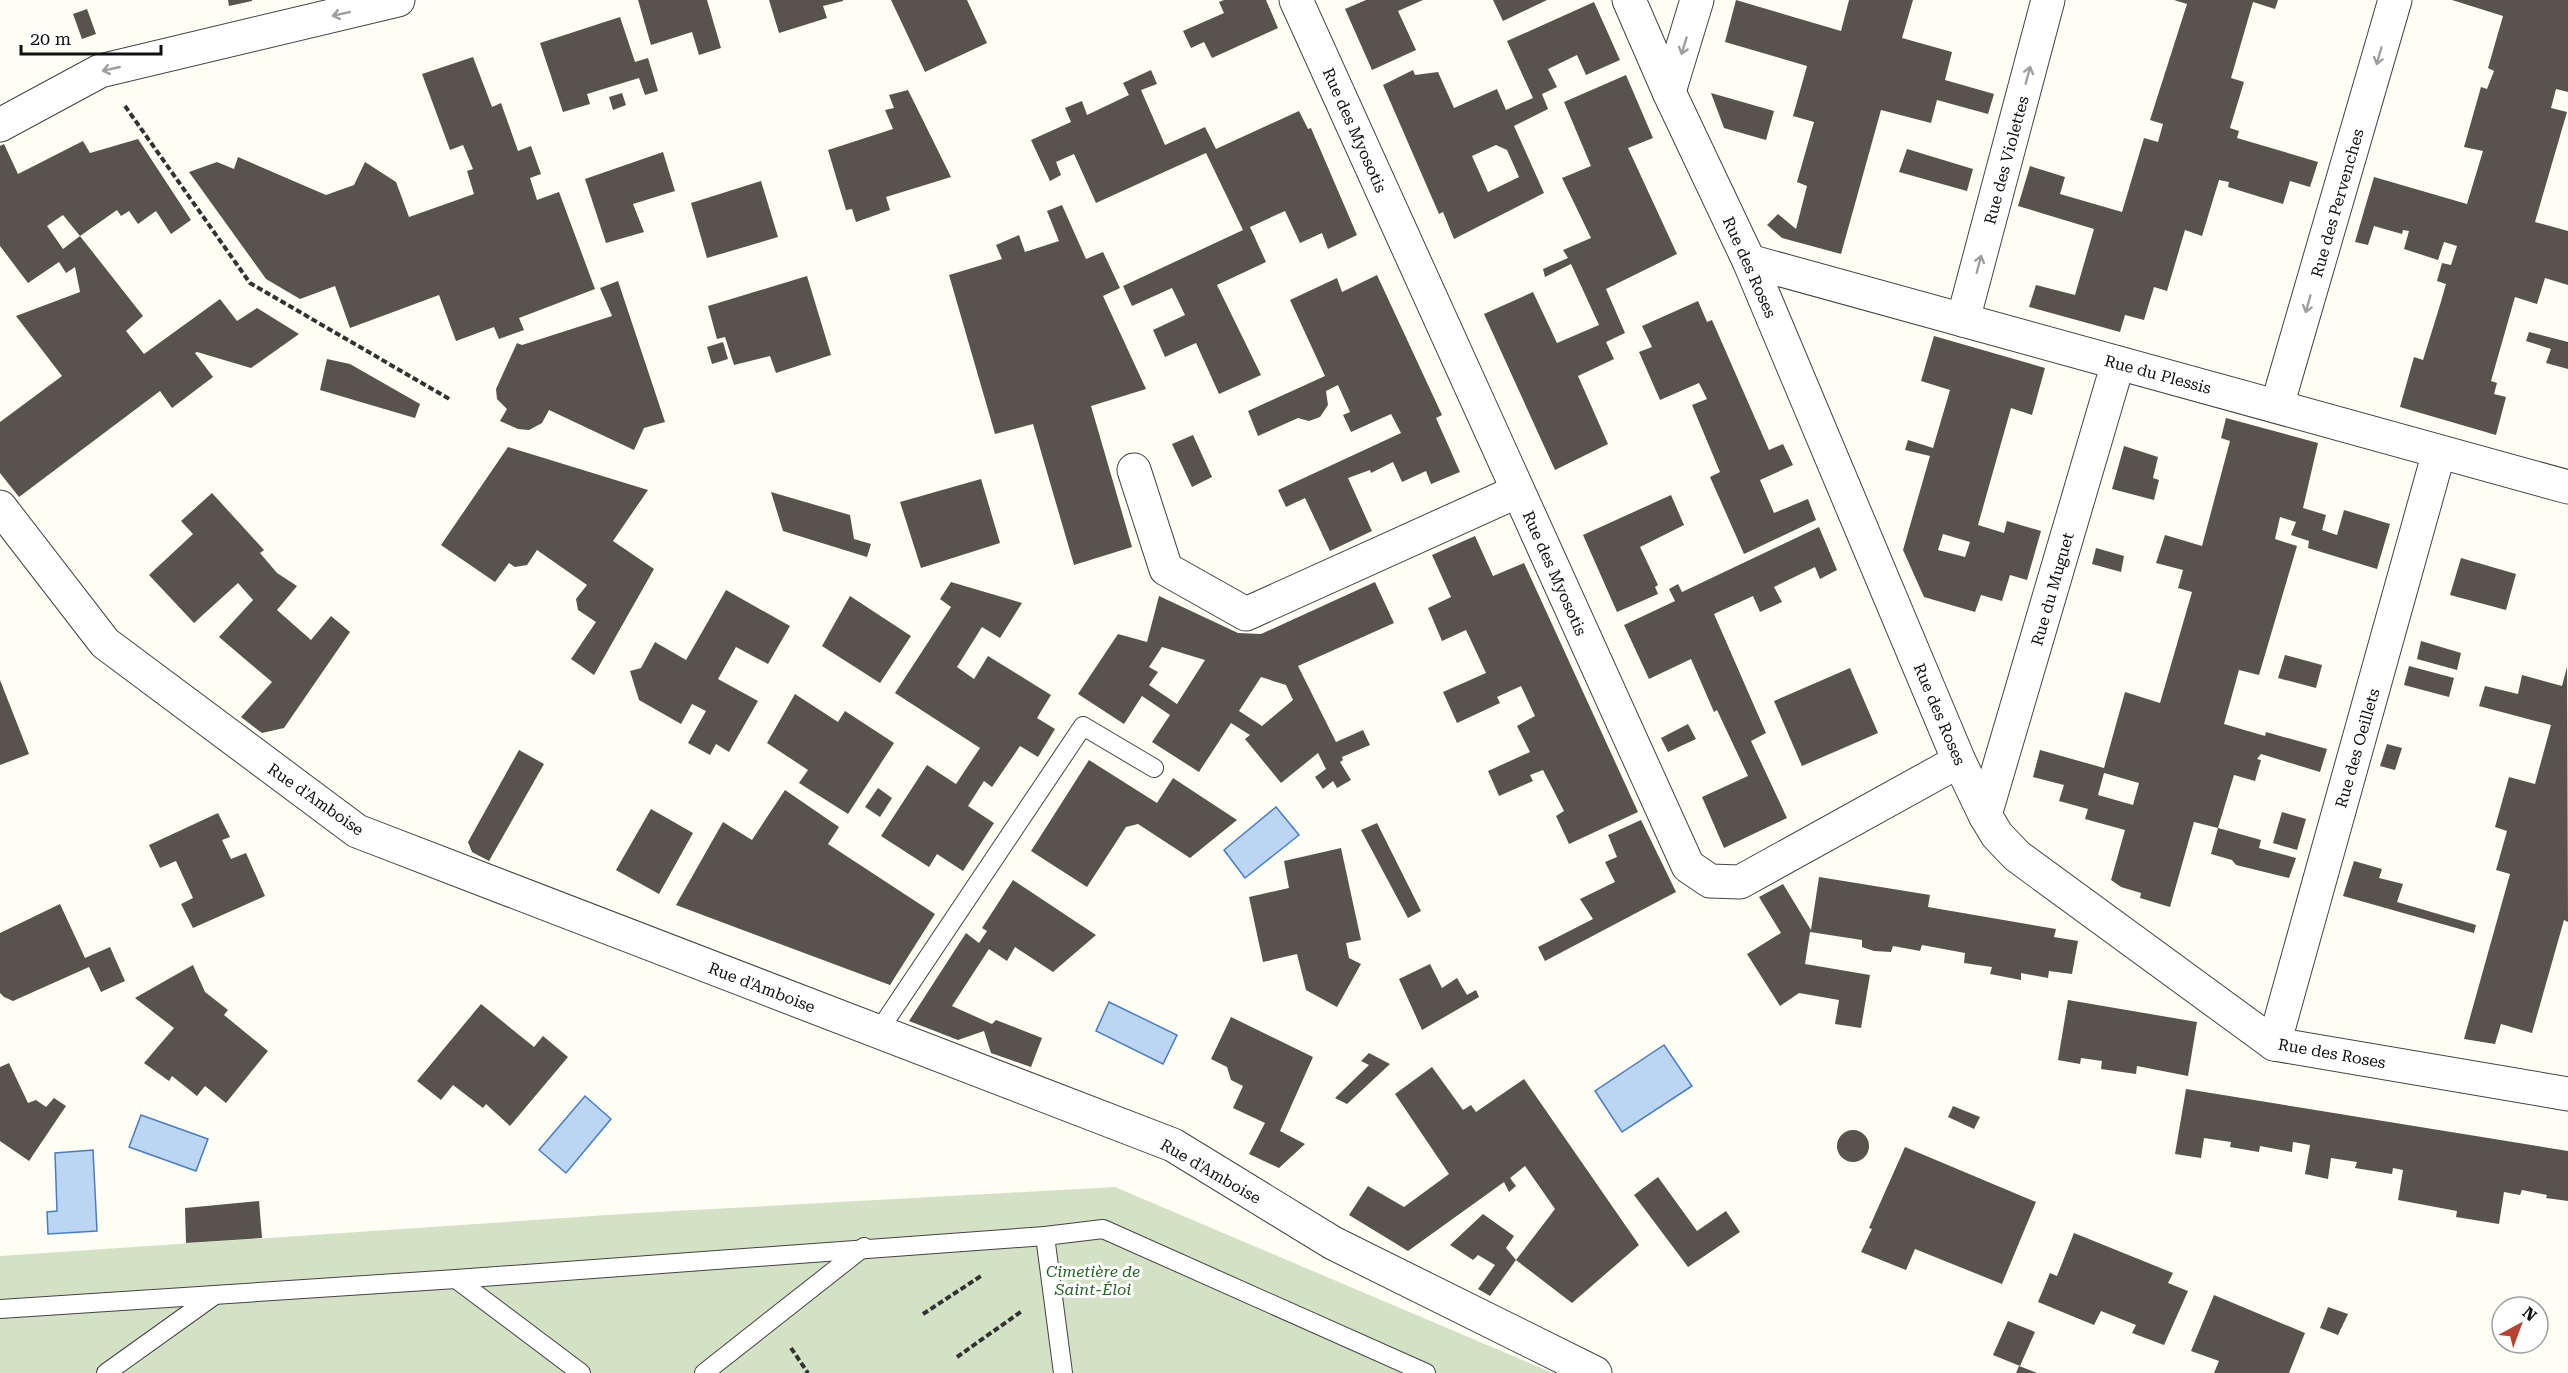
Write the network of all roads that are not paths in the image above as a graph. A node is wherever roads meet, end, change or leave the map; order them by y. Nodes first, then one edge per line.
1 (398, 0) edge
2 (1296, 0) edge
3 (1629, 0) edge
4 (1697, 0) edge
5 (2048, 0) edge
6 (2395, 0) edge
7 (1669, 92) junction
8 (0, 124) edge
9 (1749, 261) junction
10 (1963, 320) junction
11 (2118, 363) junction
12 (2277, 406) junction
13 (2439, 452) junction
14 (1134, 470) dead end
15 (2568, 487) edge
16 (1518, 491) junction
17 (0, 507) edge
18 (1959, 761) junction
19 (1155, 768) dead end
20 (1985, 815) junction
21 (878, 1032) junction
22 (2274, 1044) junction
23 (2568, 1094) edge
24 (1045, 1236) junction
25 (864, 1247) junction
26 (456, 1280) junction
27 (215, 1295) junction
28 (0, 1309) edge
29 (1057, 1370) edge
30 (106, 1373) edge
31 (581, 1373) edge
32 (704, 1373) edge
33 (1425, 1373) edge
34 (1595, 1373) edge

1 -> 8 street
2 - 16 street, Rue des Myosotis
3 - 7 street, Rue des Roses
4 -> 7 street
10 -> 5 street, Rue des Violettes
6 -> 12 street, Rue des Pervenches
7 - 9 street, Rue des Roses
9 - 10 street, Rue du Plessis
9 - 18 street, Rue des Roses
10 - 11 street, Rue du Plessis
11 - 12 street, Rue du Plessis
11 - 20 street, Rue du Muguet
12 - 13 street, Rue du Plessis
13 - 15 street, Rue du Plessis
13 - 22 street, Rue des Oeillets
14 - 16 street
16 - 18 street, Rue des Myosotis
17 - 21 street, Rue d'Amboise
18 - 20 street, Rue des Roses
19 - 21 lane
20 - 22 street, Rue des Roses
21 - 34 street, Rue d'Amboise
22 - 23 street, Rue des Roses
24 - 25 lane
24 - 29 lane
24 - 33 lane
25 - 26 lane
25 - 32 lane
26 - 27 lane
26 - 31 lane
27 - 28 lane
27 - 30 lane

